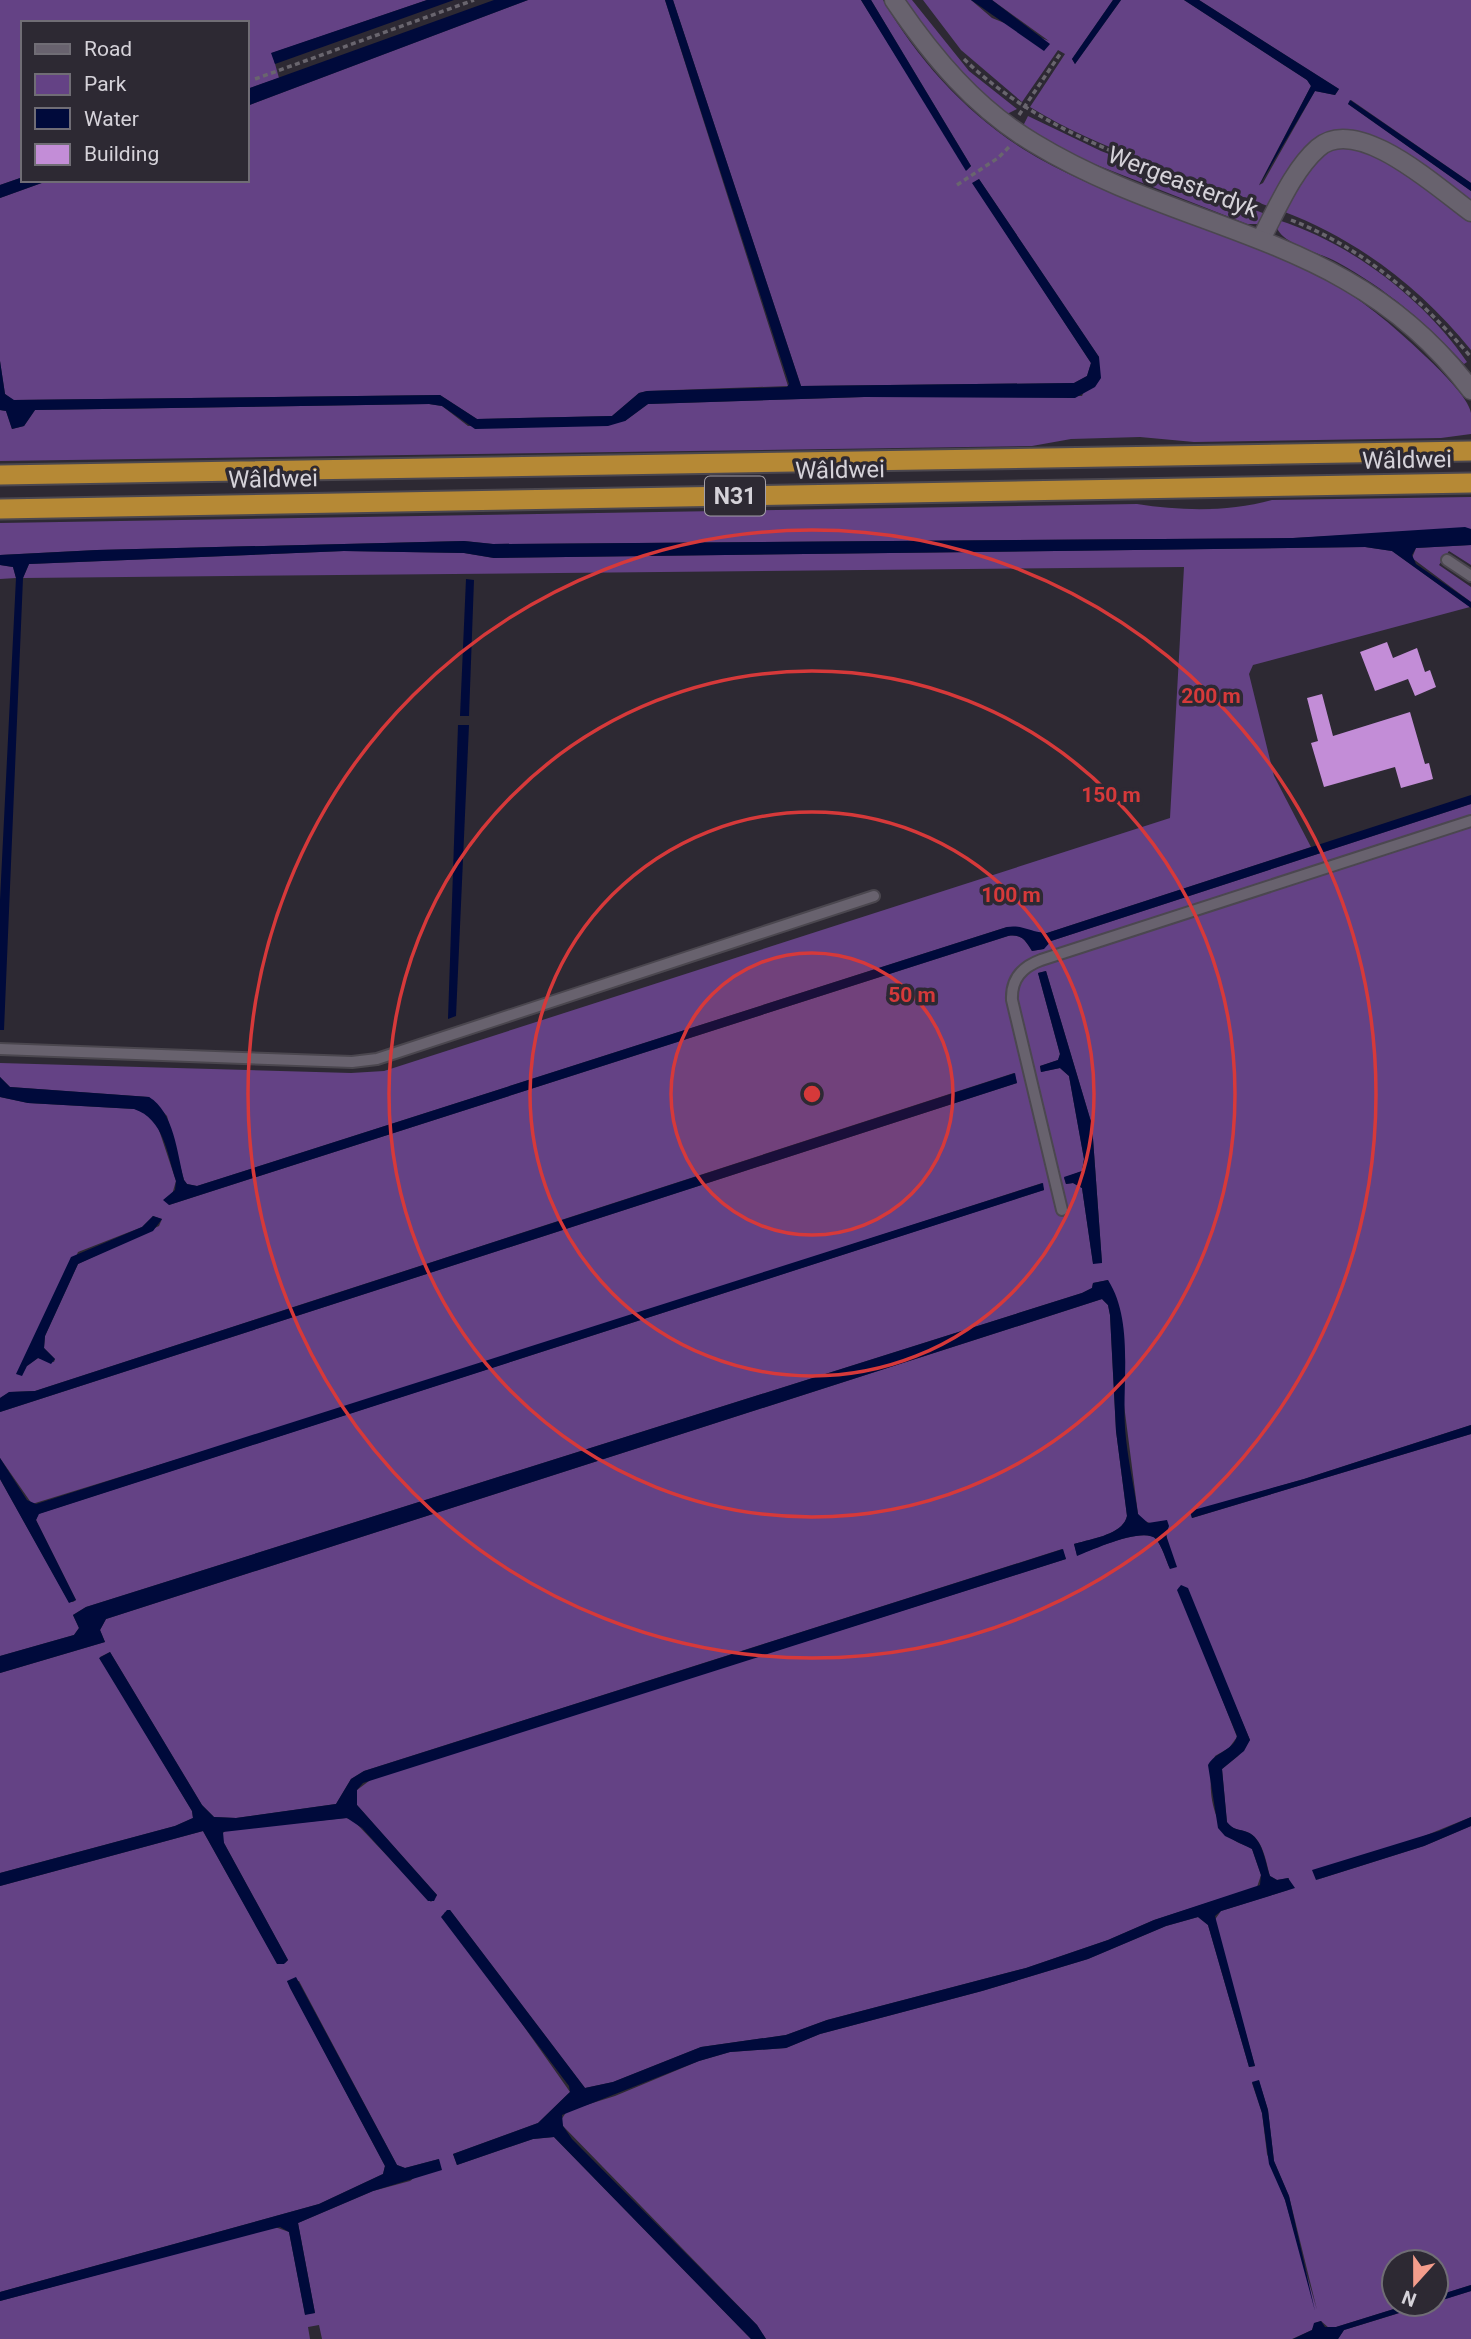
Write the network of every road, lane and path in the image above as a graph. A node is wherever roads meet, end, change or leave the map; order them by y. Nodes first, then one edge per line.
1 (474, 0) edge
2 (894, 0) edge
3 (957, 51) dead end
4 (1060, 54) dead end
5 (255, 79) dead end
6 (1024, 108) junction
7 (1010, 128) junction
8 (998, 158) dead end
9 (957, 185) dead end
10 (1471, 212) edge
11 (1275, 213) junction
12 (1261, 239) junction
13 (1471, 358) edge
14 (1471, 390) edge
15 (1471, 451) edge
16 (0, 475) edge
17 (1471, 483) edge
18 (0, 509) edge
19 (1447, 560) dead end
20 (1471, 576) edge
21 (1471, 821) edge
22 (874, 896) dead end
23 (0, 1049) edge
24 (1062, 1210) dead end

1 - 5 path
2 - 7 street, Wergeasterdyk
3 - 6 path, Wergeasterdyk
4 - 6 path
6 - 7 path
6 - 11 path, Wergeasterdyk
7 - 12 street, Wergeasterdyk
8 - 9 path
10 - 11 street
11 - 12 street
11 - 13 path, Wergeasterdyk
12 - 14 street, Wergeasterdyk
15 - 16 highway, Wâldwei / N31
17 - 18 highway, Wâldwei / N31
19 - 20 lane
21 - 24 lane
22 - 23 lane

